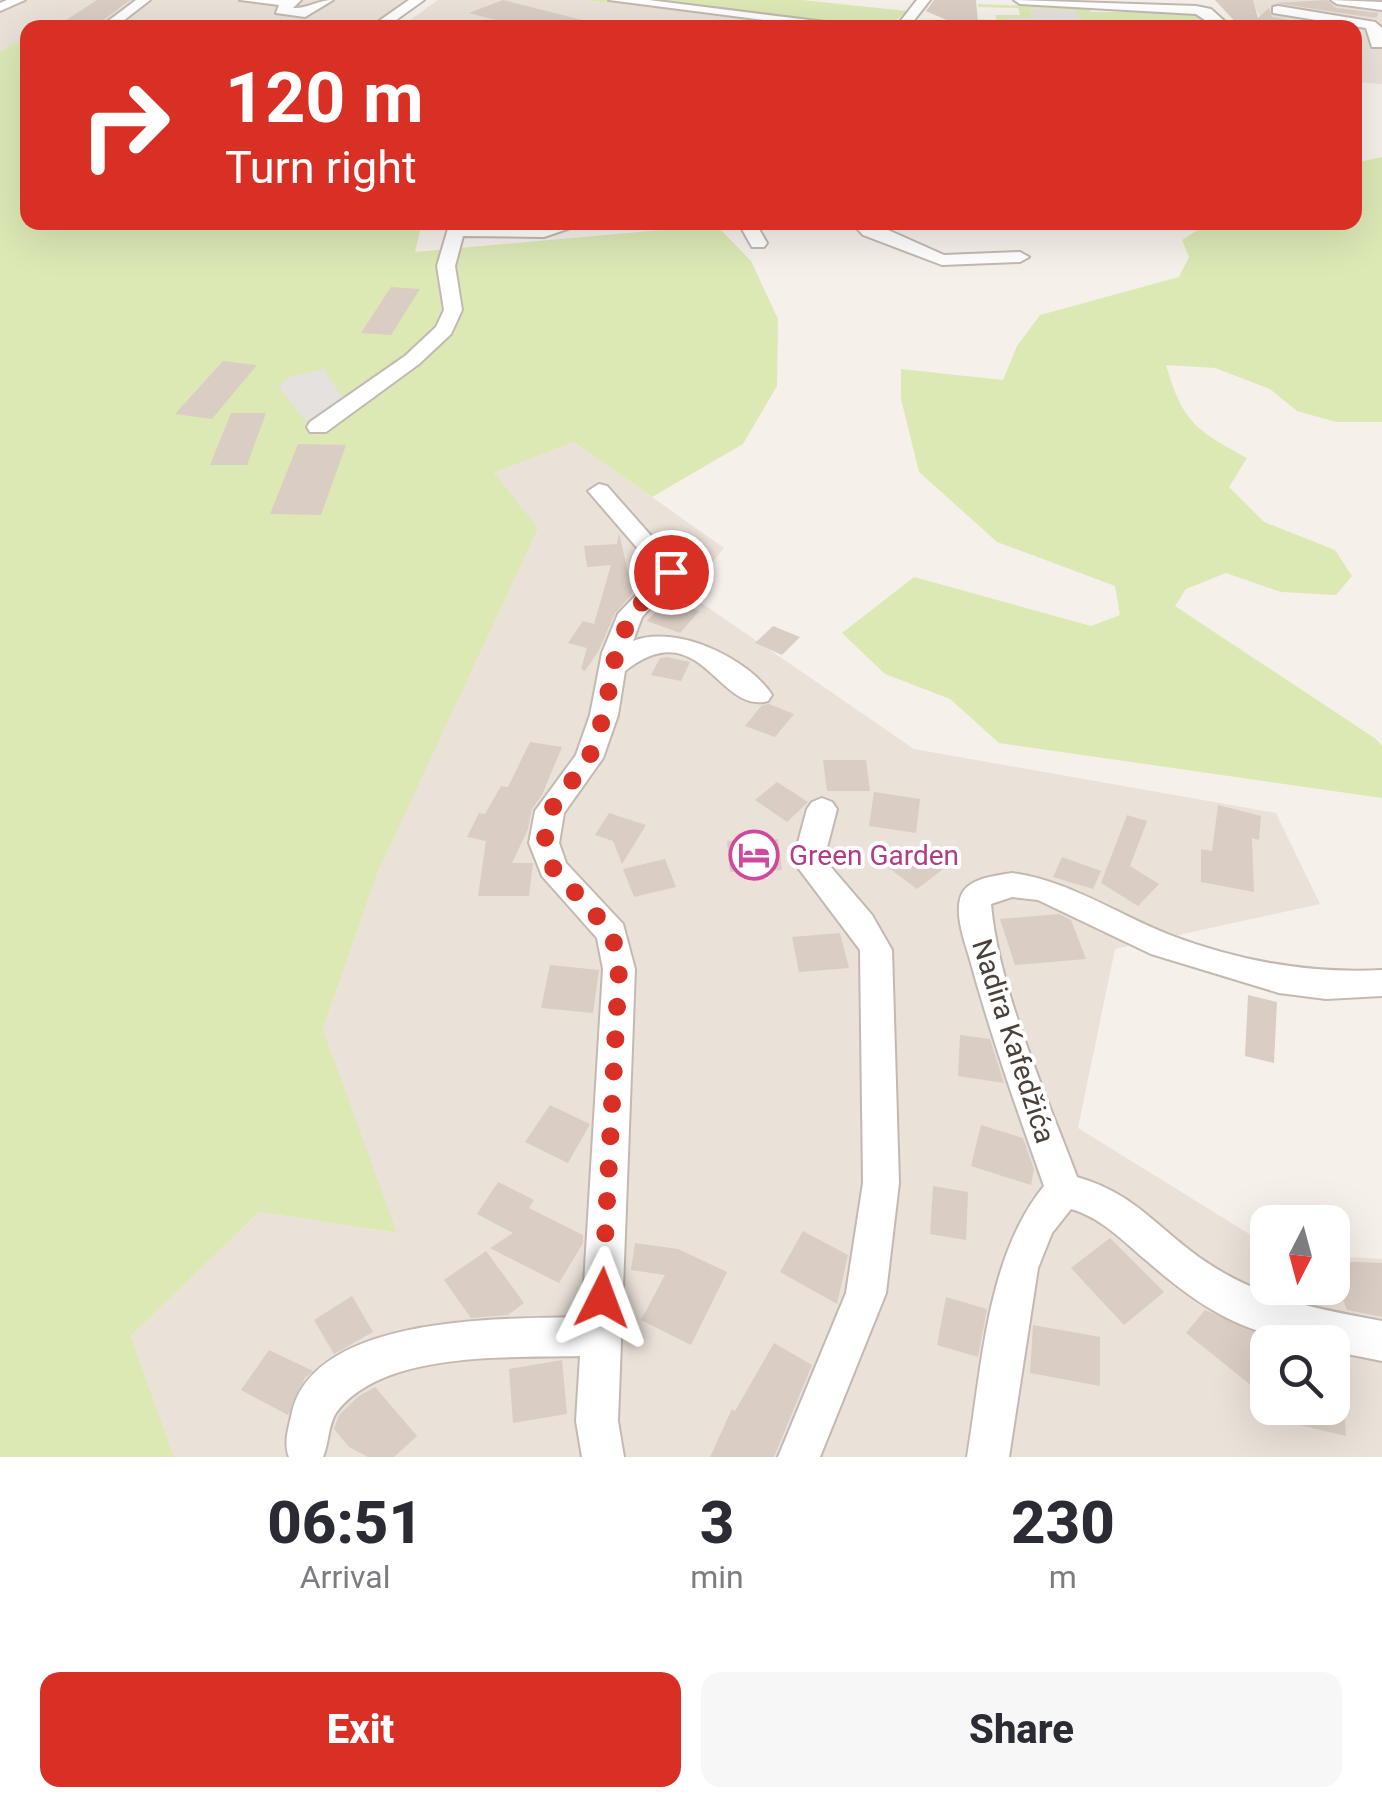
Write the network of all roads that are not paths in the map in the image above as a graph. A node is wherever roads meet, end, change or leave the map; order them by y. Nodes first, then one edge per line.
1 (19, 0) edge
2 (144, 0) edge
3 (246, 0) edge
4 (327, 0) edge
5 (418, 0) edge
6 (615, 0) edge
7 (924, 0) edge
8 (1020, 0) edge
9 (1337, 0) edge
10 (293, 1) edge
11 (1382, 6) edge
12 (0, 7) edge
13 (1278, 10) dead end
14 (116, 20) edge
15 (387, 20) edge
16 (795, 20) edge
17 (908, 20) edge
18 (1216, 20) edge
19 (1337, 20) edge
20 (1362, 24) edge
21 (1375, 44) edge
22 (456, 230) edge
23 (509, 230) edge
24 (551, 230) edge
25 (751, 230) edge
26 (869, 230) edge
27 (758, 243) dead end
28 (1020, 257) dead end
29 (318, 427) dead end
30 (599, 491) dead end
31 (612, 668) junction
32 (759, 694) dead end
33 (822, 809) dead end
34 (1382, 983) edge
35 (1064, 1190) junction
36 (600, 1336) junction
37 (1382, 1341) edge
38 (306, 1448) dead end
39 (603, 1457) edge
40 (799, 1457) edge
41 (988, 1457) edge

1 - 12 street
2 - 14 street
3 - 10 street
4 - 10 street
5 - 15 street
6 - 16 street
7 - 17 street
8 - 18 street
9 - 11 street
13 - 19 street
20 - 21 street
22 - 29 street
23 - 24 street
25 - 27 street
26 - 28 street
30 - 31 street
31 - 32 street
31 - 36 street
33 - 40 street
34 - 35 street, Nadira Kafedžića
35 - 37 street
35 - 41 street
36 - 38 street
36 - 39 street

